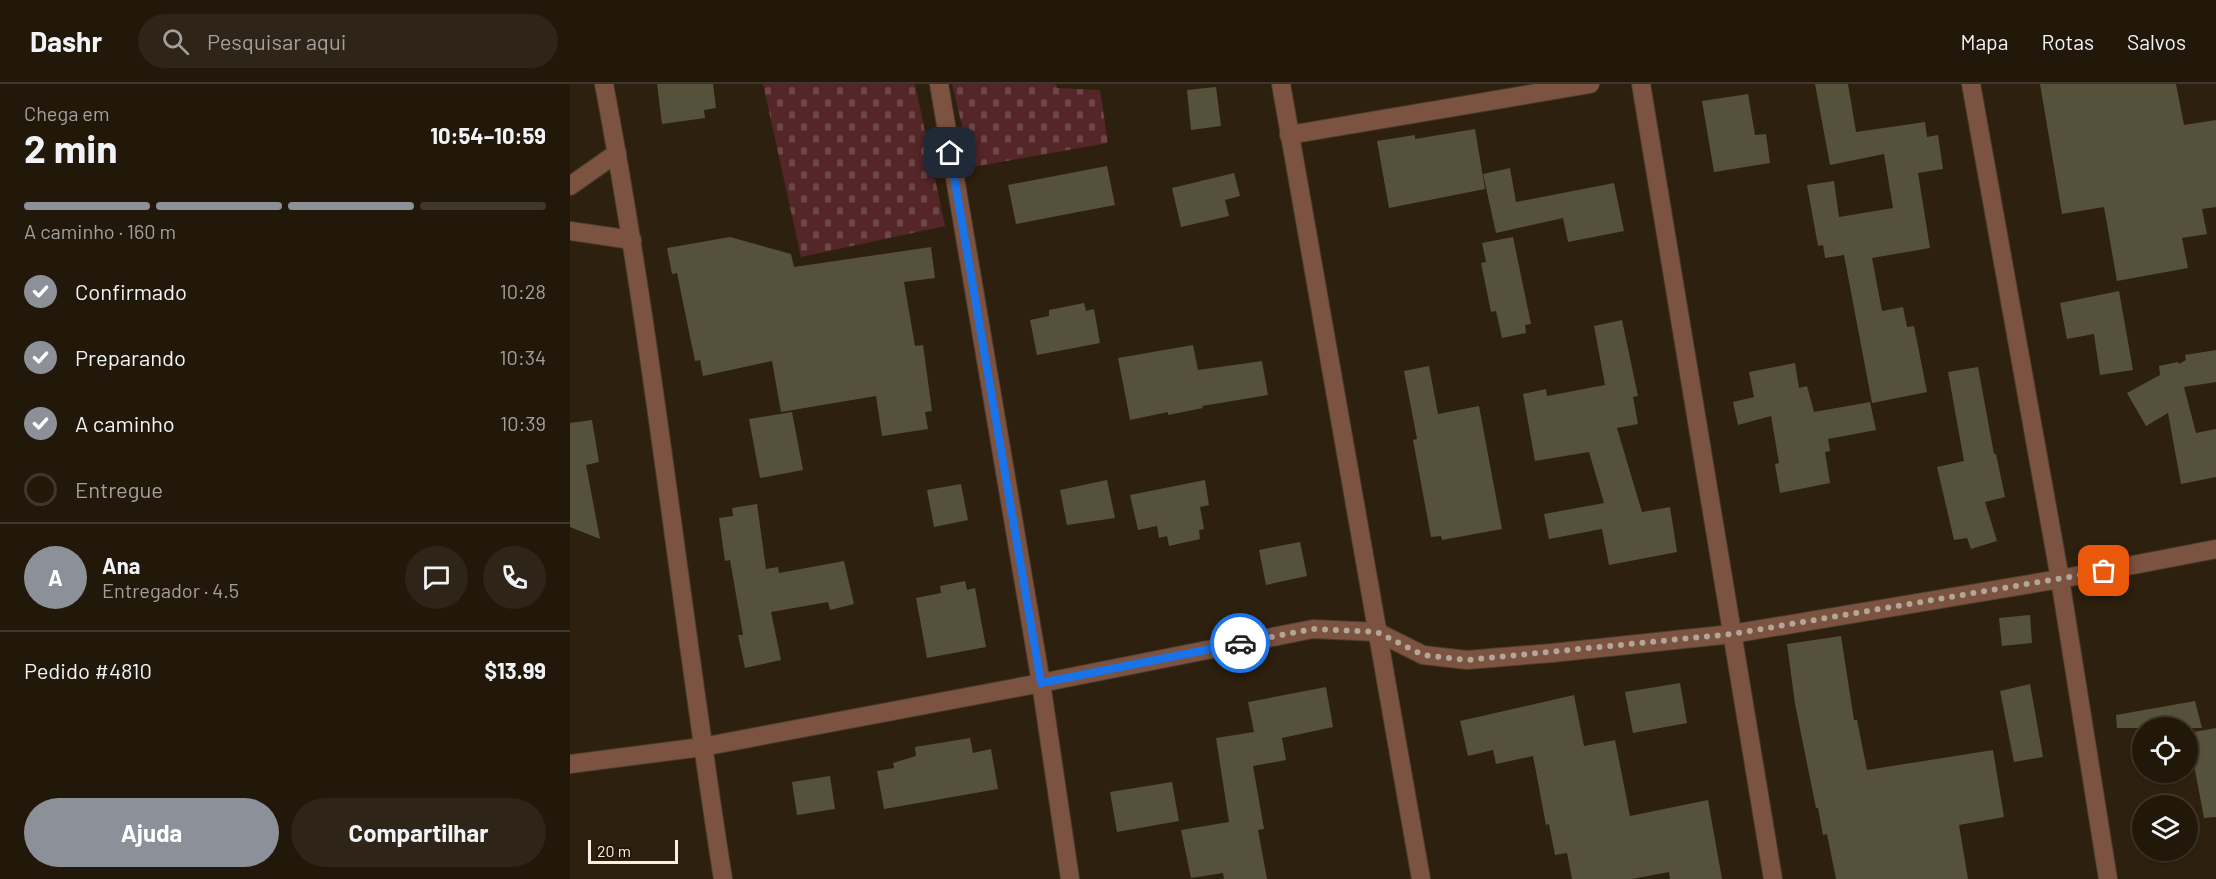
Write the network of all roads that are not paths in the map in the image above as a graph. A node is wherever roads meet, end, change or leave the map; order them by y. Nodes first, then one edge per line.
1 (604, 84) edge
2 (939, 84) edge
3 (1281, 84) edge
4 (1590, 84) edge
5 (1641, 84) edge
6 (1971, 84) edge
7 (1289, 135) junction
8 (617, 153) junction
9 (570, 186) edge
10 (570, 231) edge
11 (632, 240) junction
12 (2216, 549) edge
13 (2060, 579) junction
14 (1377, 632) junction
15 (1732, 634) junction
16 (1041, 683) junction
17 (702, 747) junction
18 (570, 764) edge
19 (723, 879) edge
20 (1070, 879) edge
21 (1421, 879) edge
22 (1773, 879) edge
23 (2108, 879) edge

1 - 8 street
2 - 16 street
3 - 7 street
4 - 7 street
5 - 15 street
6 - 13 street
7 - 14 street
8 - 9 street
8 - 11 street
10 - 11 street
11 - 17 street
12 - 13 street
13 - 15 street
13 - 23 street
14 - 15 street
14 - 16 street
14 - 21 street
15 - 22 street
16 - 17 street
16 - 20 street
17 - 18 street
17 - 19 street

